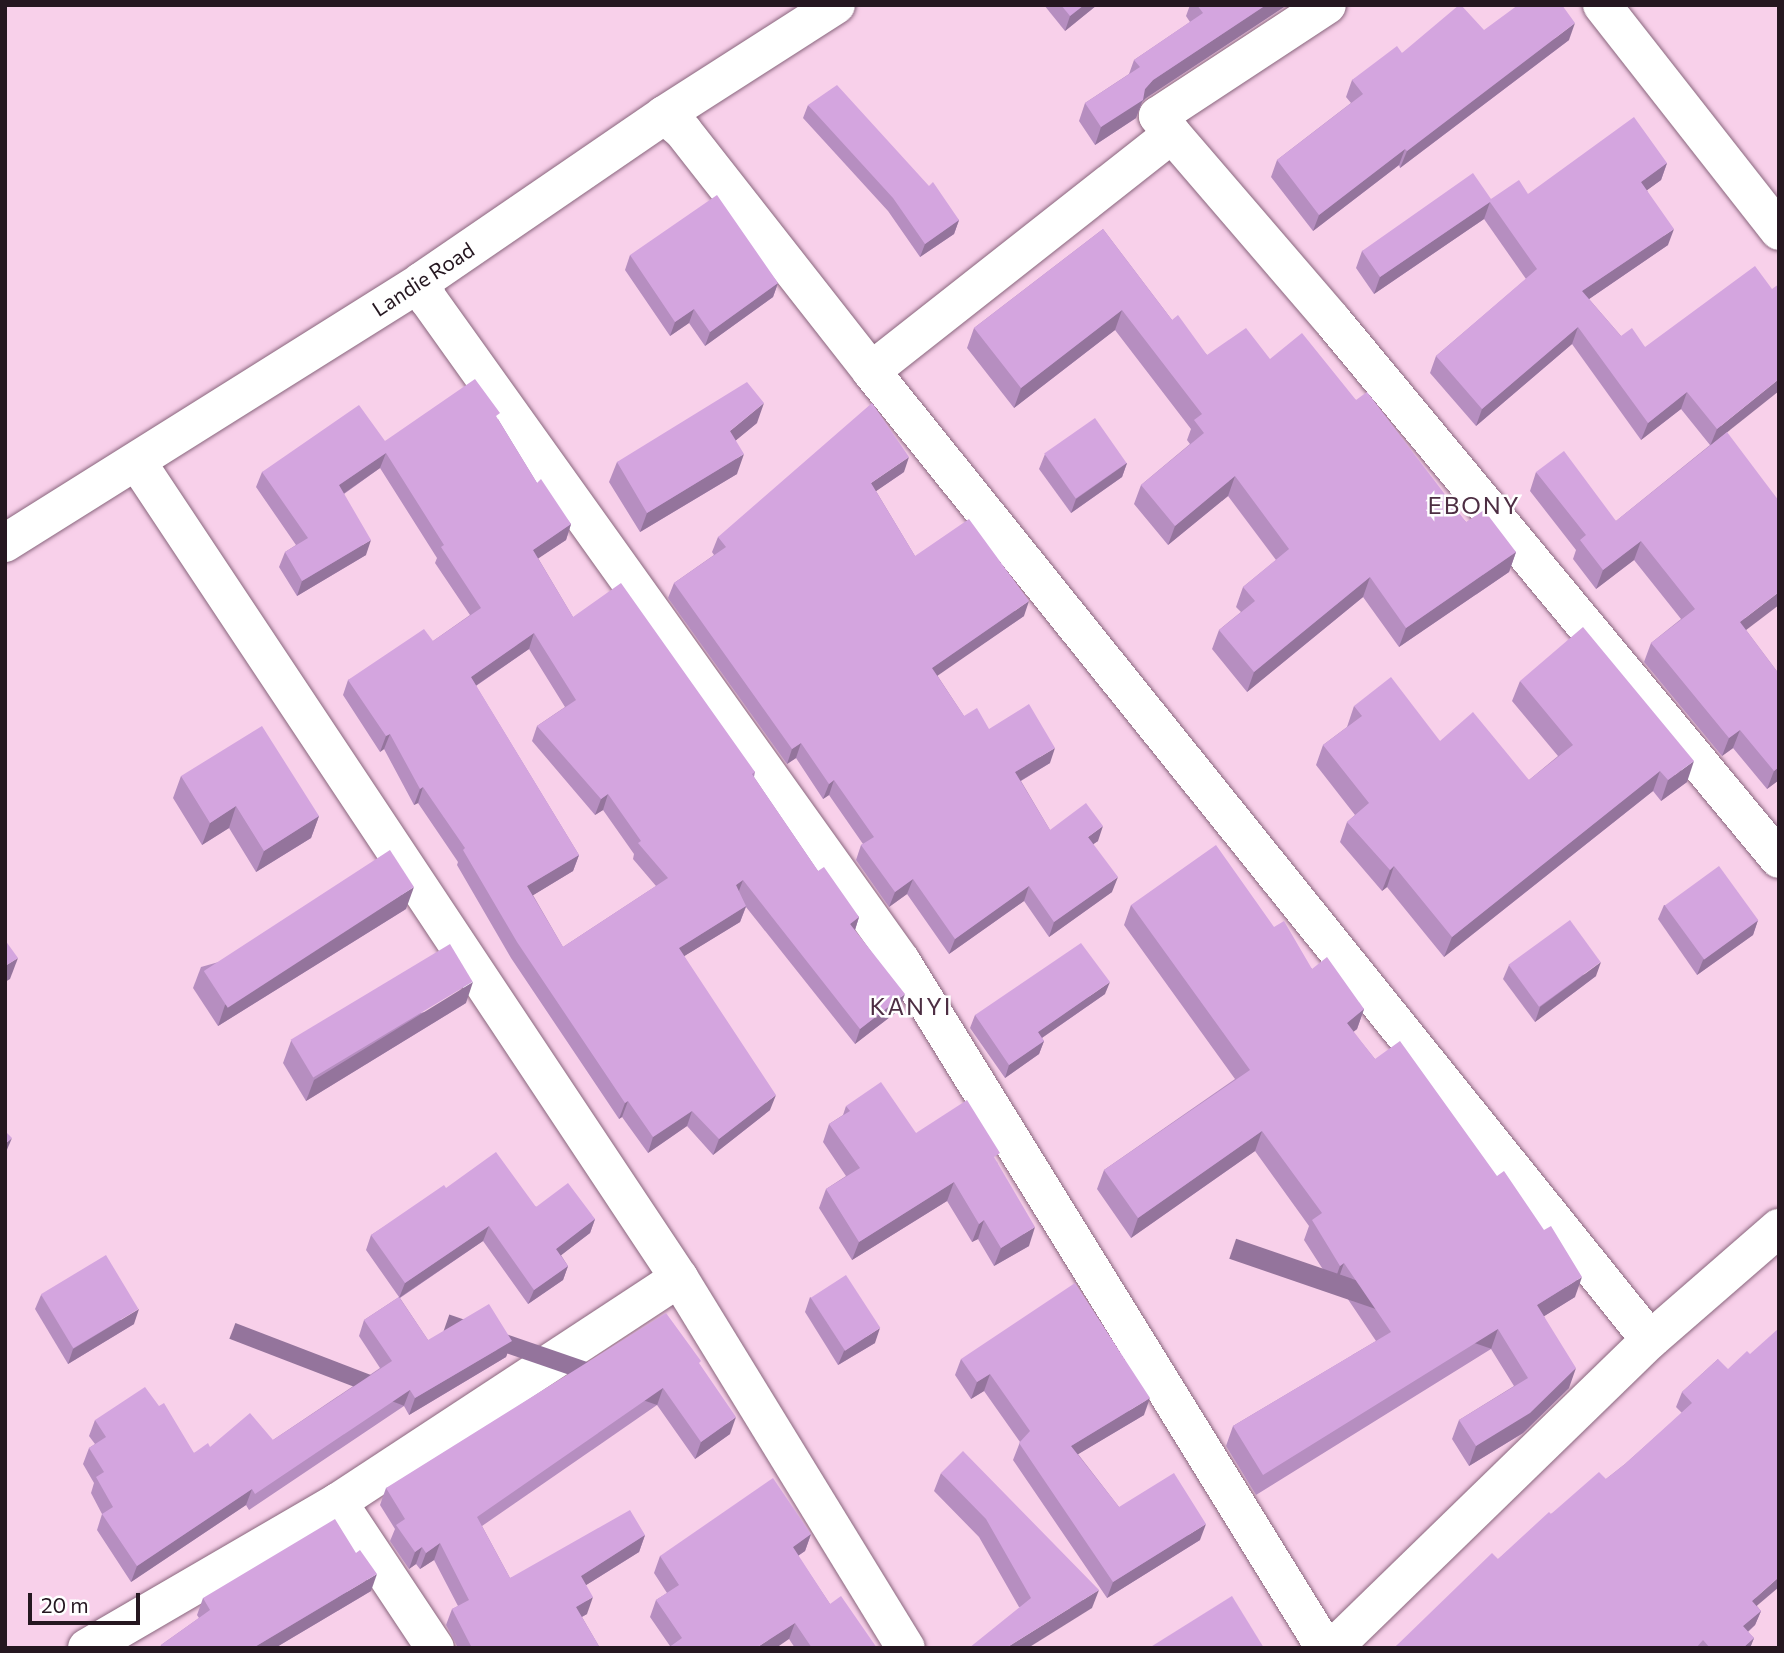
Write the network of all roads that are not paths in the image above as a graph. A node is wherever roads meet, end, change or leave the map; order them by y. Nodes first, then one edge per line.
1 (836, 5) edge
2 (1327, 5) edge
3 (1602, 5) edge
4 (664, 115) junction
5 (1172, 134) junction
6 (1779, 231) edge
7 (422, 281) junction
8 (871, 371) junction
9 (138, 462) junction
10 (5, 543) edge
11 (1779, 859) edge
12 (1779, 1227) edge
13 (679, 1278) junction
14 (1650, 1340) junction
15 (338, 1502) junction
16 (87, 1648) edge
17 (435, 1648) edge
18 (906, 1648) edge
19 (1325, 1648) edge
20 (1334, 1648) edge

1 - 4 street, Landie Road
2 - 5 street
3 - 6 street
4 - 7 street, Landie Road
4 - 8 street
5 - 8 street
5 - 11 street
7 - 9 street, Landie Road
7 - 19 street
8 - 14 street
9 - 10 street, Landie Road
9 - 13 street
12 - 14 street
13 - 15 street
13 - 18 street
14 - 20 street
15 - 16 street
15 - 17 street

